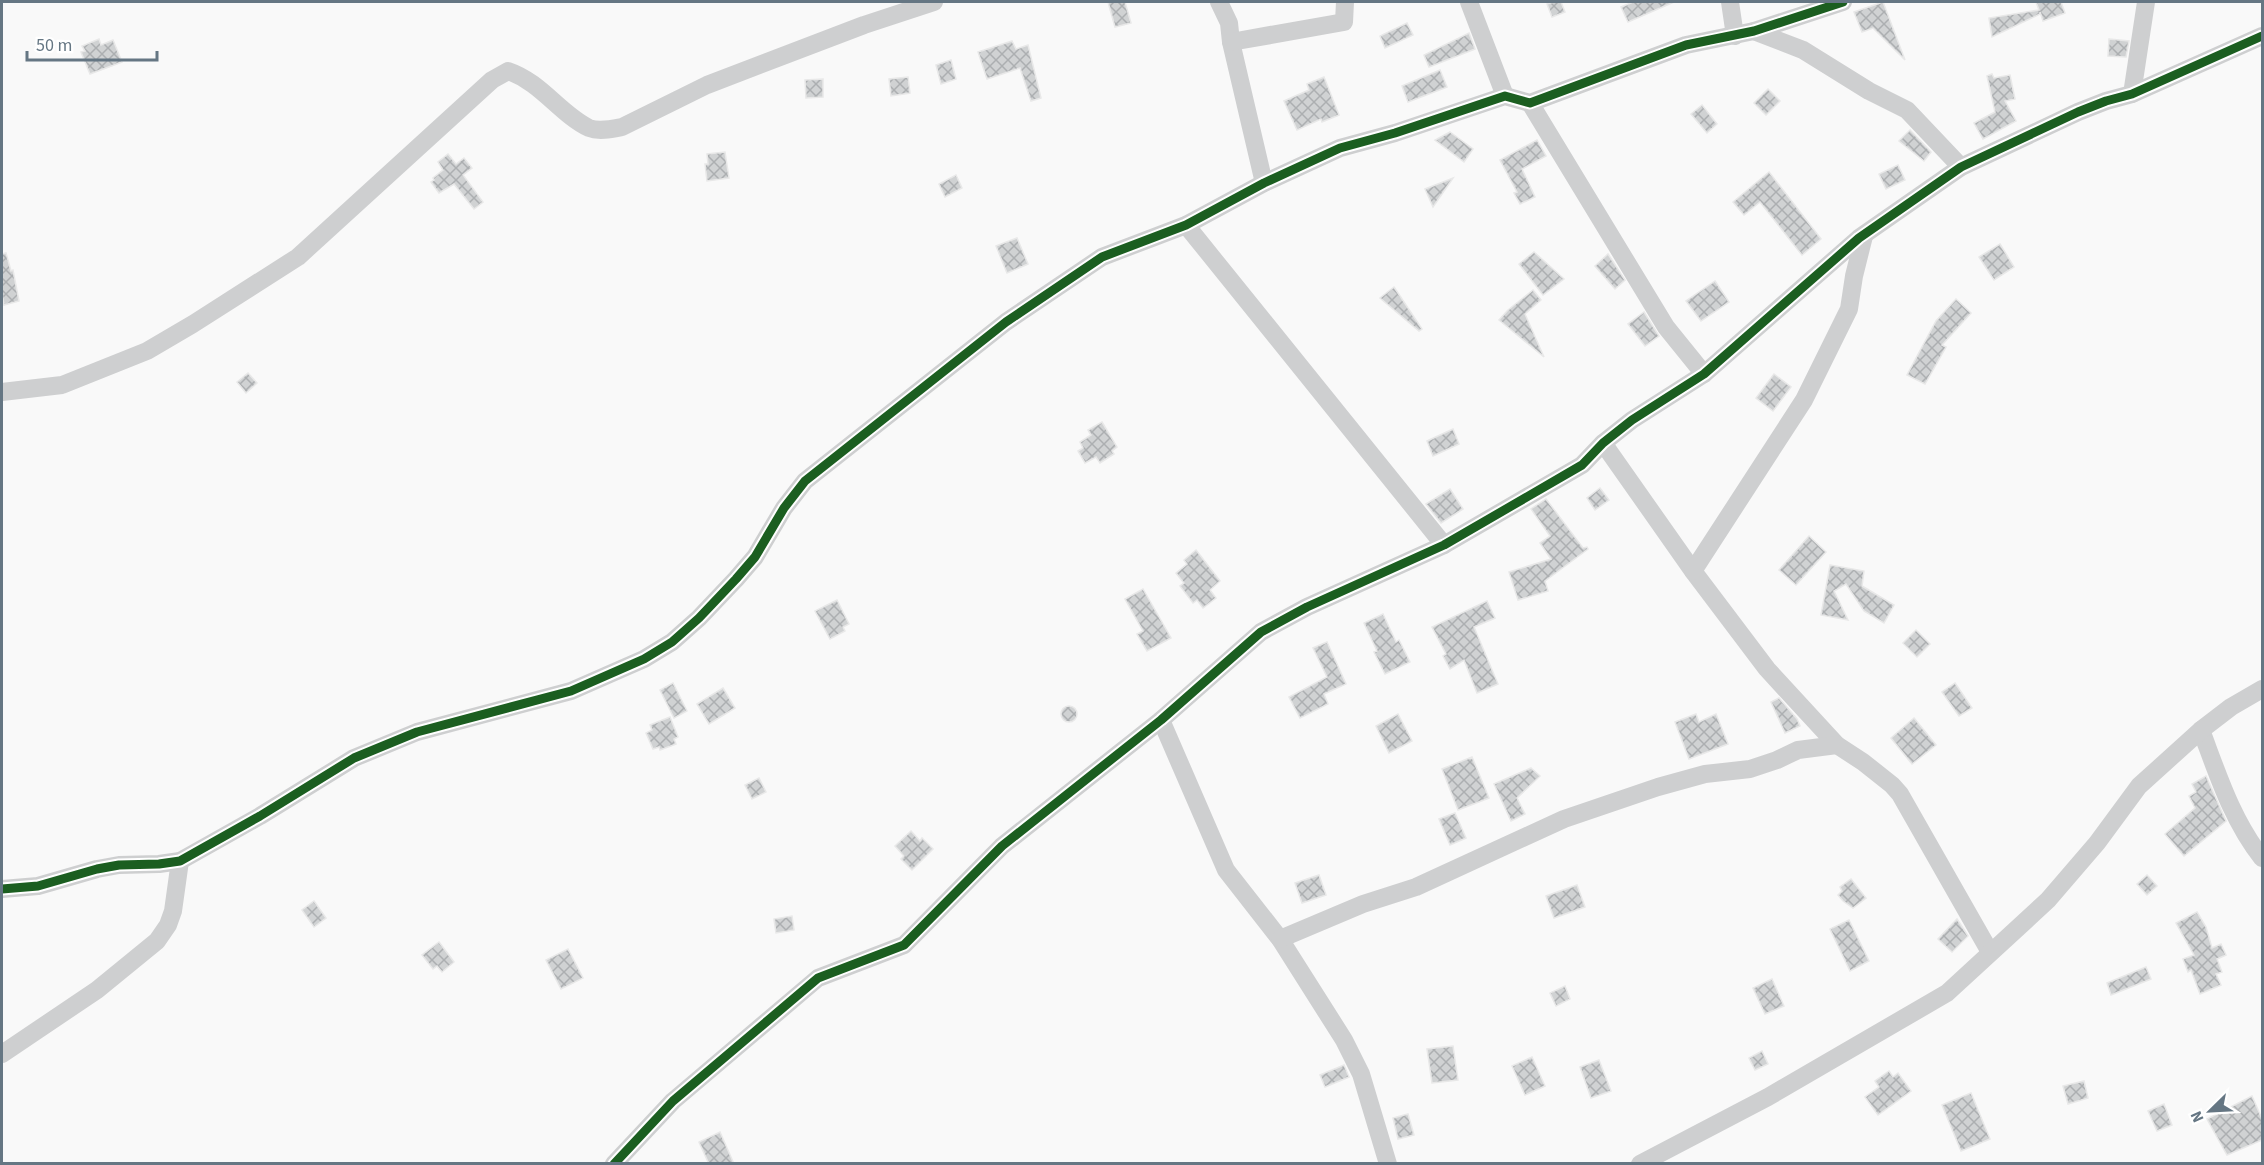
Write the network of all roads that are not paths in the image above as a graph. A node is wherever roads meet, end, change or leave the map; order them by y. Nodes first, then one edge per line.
1 (934, 2) edge
2 (1219, 2) edge
3 (1344, 2) edge
4 (1469, 2) edge
5 (1730, 2) edge
6 (1843, 2) edge
7 (2146, 2) edge
8 (1754, 31) junction
9 (1735, 36) junction
10 (2262, 36) edge
11 (1231, 42) junction
12 (2132, 94) junction
13 (1505, 96) junction
14 (1530, 103) junction
15 (1961, 167) junction
16 (1264, 183) junction
17 (1186, 225) junction
18 (1864, 236) junction
19 (1704, 374) junction
20 (2, 392) edge
21 (1603, 443) junction
22 (1444, 545) junction
23 (1693, 571) junction
24 (2262, 689) edge
25 (1161, 720) junction
26 (2201, 730) junction
27 (1837, 746) junction
28 (2262, 858) edge
29 (180, 861) junction
30 (2, 889) edge
31 (1280, 939) junction
32 (1990, 952) junction
33 (2, 1054) edge
34 (614, 1164) edge
35 (1388, 1164) edge
36 (1640, 1164) edge

1 - 20 street
2 - 11 street
3 - 11 street
4 - 13 street
5 - 9 street
6 - 8 street
7 - 12 street
8 - 9 street
8 - 15 street
9 - 14 street
10 - 12 street
11 - 16 street
12 - 15 street
13 - 14 street
13 - 16 street
14 - 19 street
15 - 18 street
16 - 17 street
17 - 22 street
17 - 29 street
18 - 19 street
18 - 23 street
19 - 21 street
21 - 22 street
21 - 23 street
22 - 25 street
23 - 27 street
24 - 26 street
25 - 31 street
25 - 34 street
26 - 28 street
26 - 32 street
27 - 31 street
27 - 32 street
29 - 30 street
29 - 33 street
31 - 35 street
32 - 36 street

